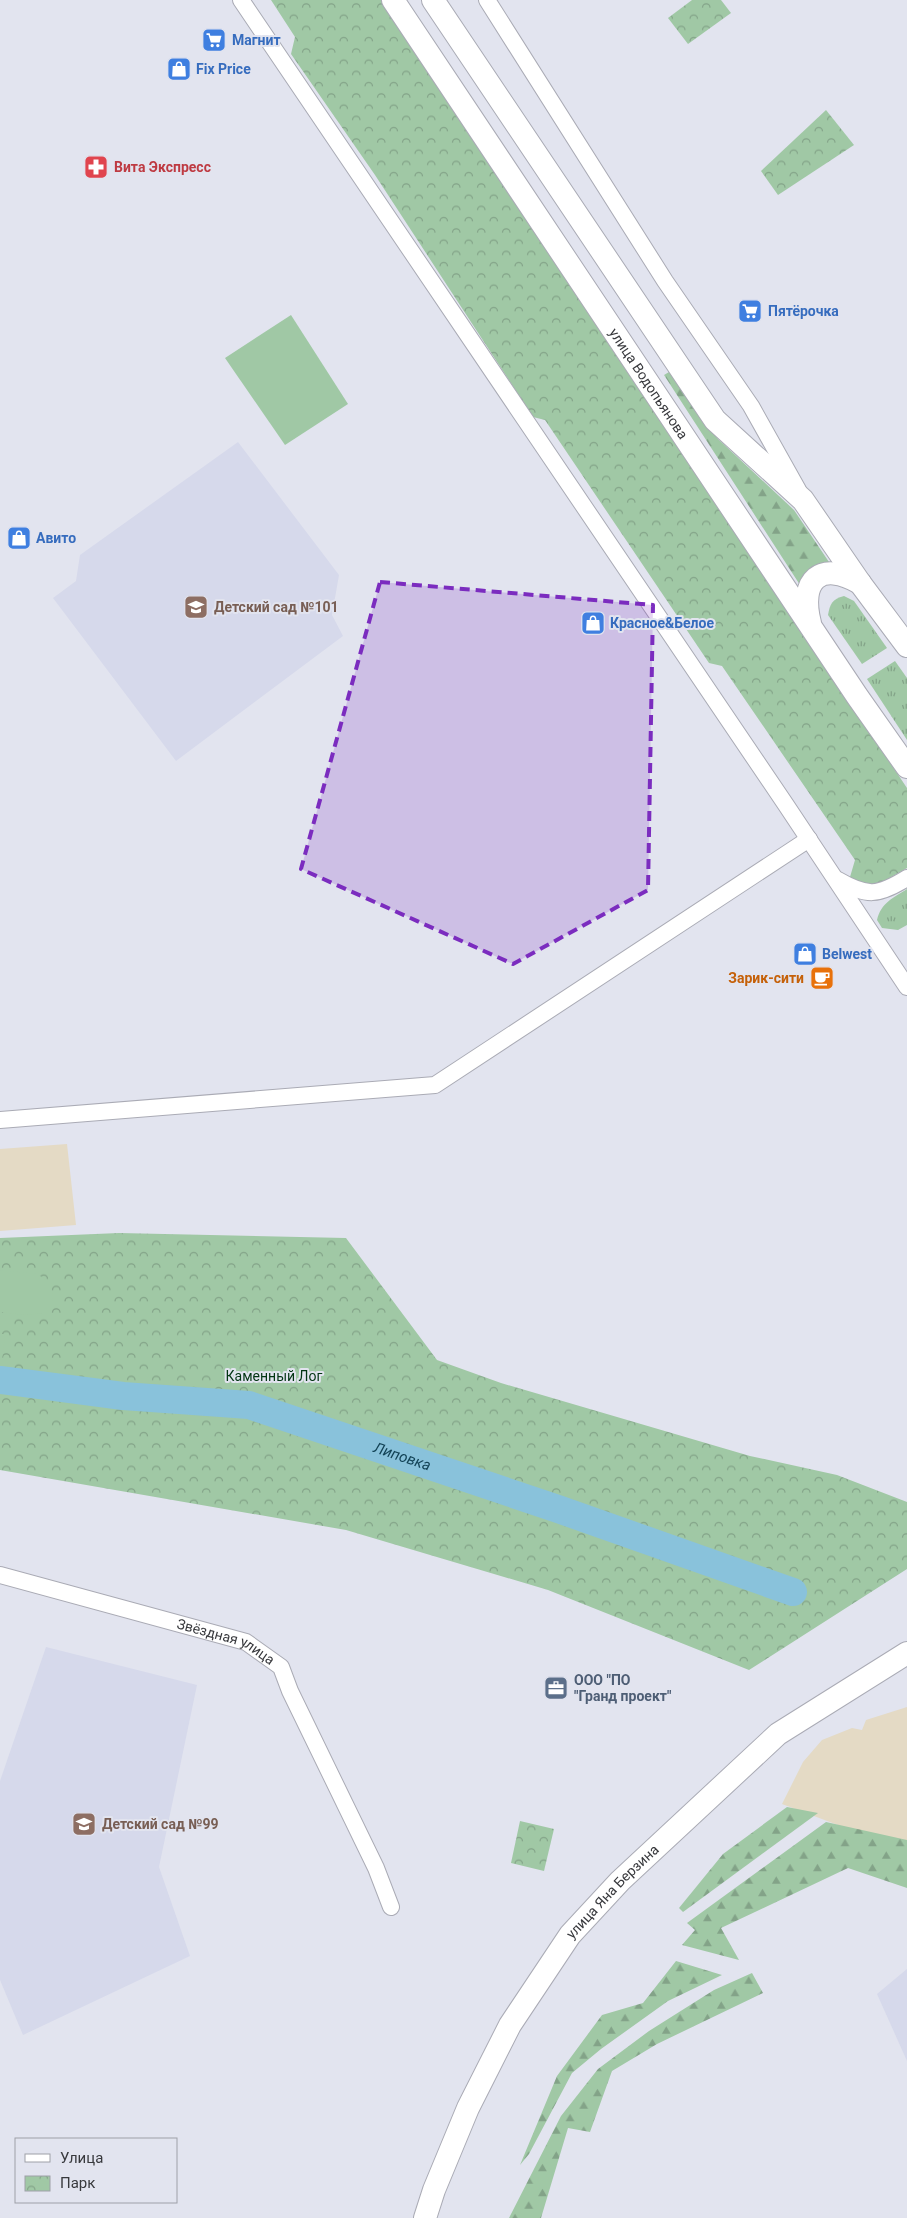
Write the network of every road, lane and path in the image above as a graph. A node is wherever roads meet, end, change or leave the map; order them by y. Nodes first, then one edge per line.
1 (242, 0) edge
2 (393, 0) edge
3 (433, 0) edge
4 (487, 0) edge
5 (804, 500) junction
6 (860, 583) junction
7 (810, 625) junction
8 (907, 646) edge
9 (907, 767) edge
10 (809, 839) junction
11 (907, 878) edge
12 (835, 879) junction
13 (901, 974) edge
14 (907, 987) edge
15 (0, 1120) edge
16 (0, 1574) edge
17 (907, 1653) edge
18 (391, 1907) dead end
19 (425, 2218) edge

1 - 10 street
2 - 7 main road, улица Водопьянова
3 - 5 main road
4 - 5 street
5 - 6 main road
6 - 7 main road
6 - 8 main road
7 - 9 main road, улица Водопьянова
10 - 12 street
10 - 15 street
11 - 12 street
12 - 13 street
13 - 14 street
16 - 18 street, Звёздная улица
17 - 19 main road, улица Яна Берзина

